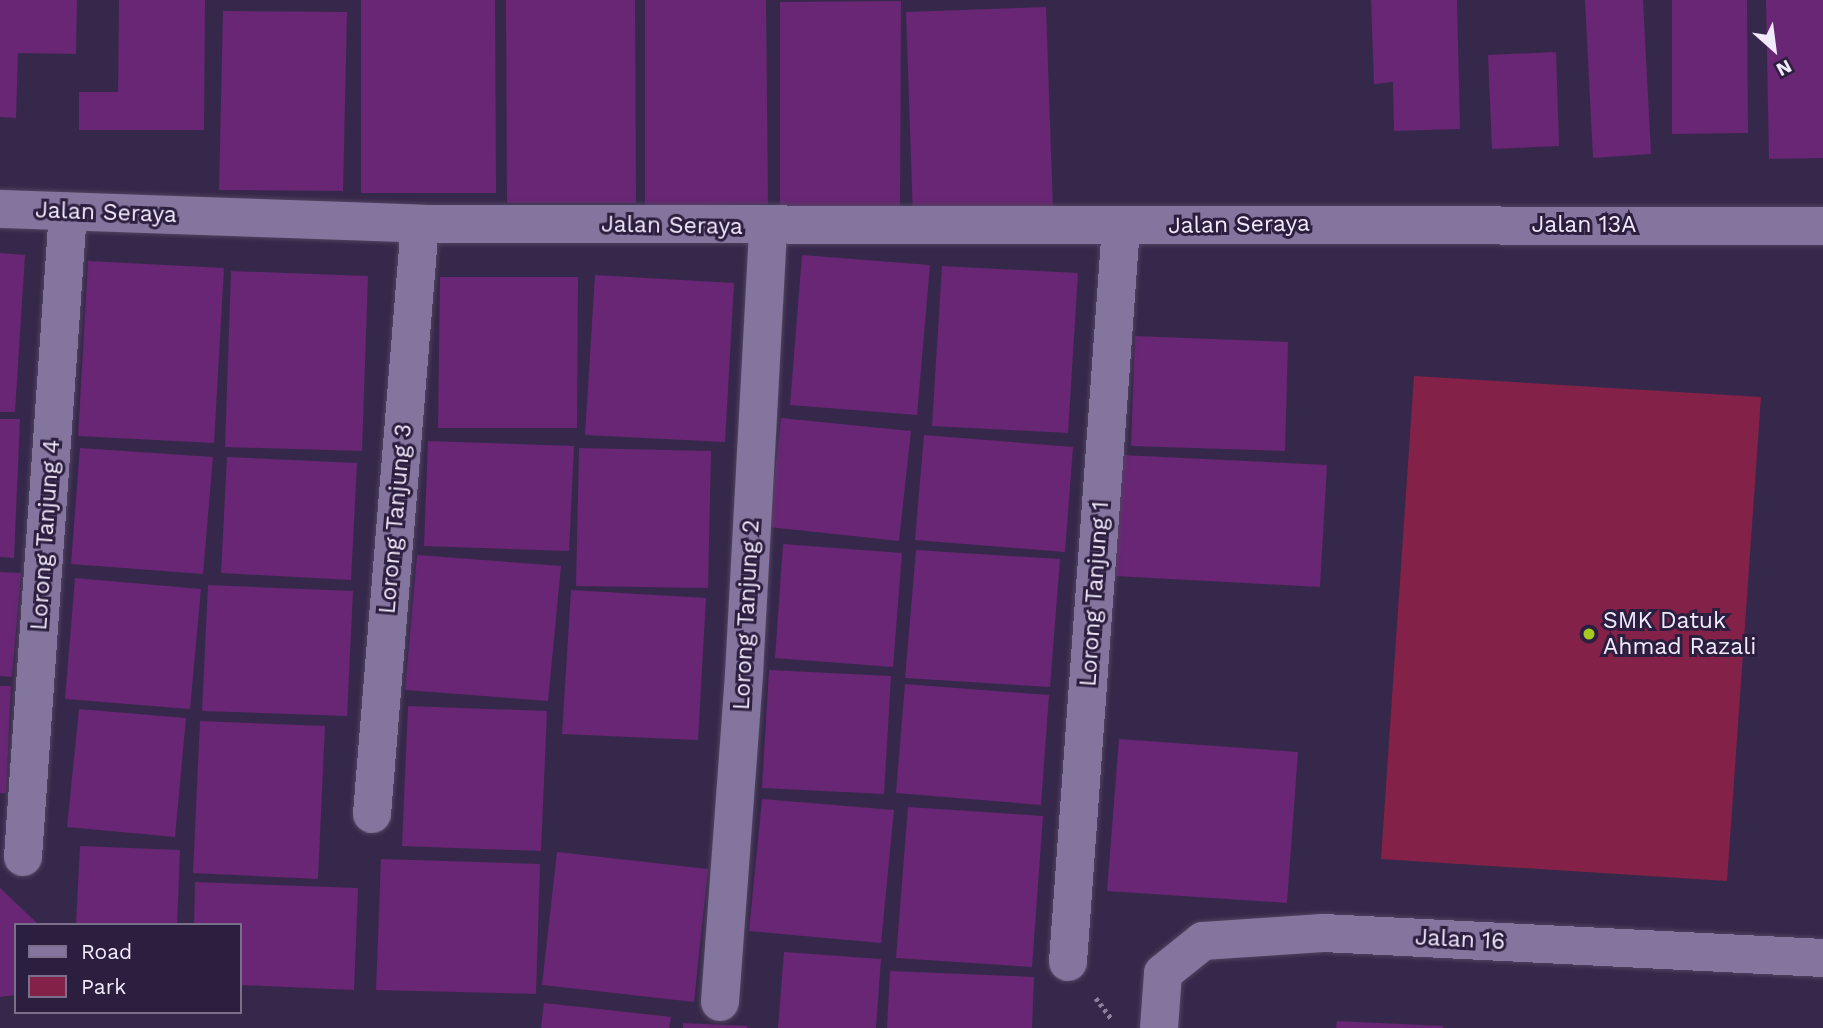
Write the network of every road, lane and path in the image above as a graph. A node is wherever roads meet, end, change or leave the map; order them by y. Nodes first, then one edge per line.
1 (0, 209) edge
2 (68, 212) junction
3 (420, 224) junction
4 (1345, 224) joint
5 (1122, 226) junction
6 (1823, 226) edge
7 (768, 227) junction
8 (372, 814) dead end
9 (23, 857) dead end
10 (1823, 958) edge
11 (1068, 962) dead end
12 (720, 1002) dead end
13 (1159, 1028) edge

1 - 2 street, Jalan Seraya
2 - 3 street, Jalan Seraya
2 - 9 street, Lorong Tanjung 4
3 - 7 street, Jalan Seraya
3 - 8 street, Lorong Tanjung 3
4 - 5 street, Jalan Seraya
4 - 6 street, Jalan 13A
5 - 7 street, Jalan Seraya
5 - 11 street, Lorong Tanjung 1
7 - 12 street, Lorong Tanjung 2
10 - 13 street, Jalan 16

